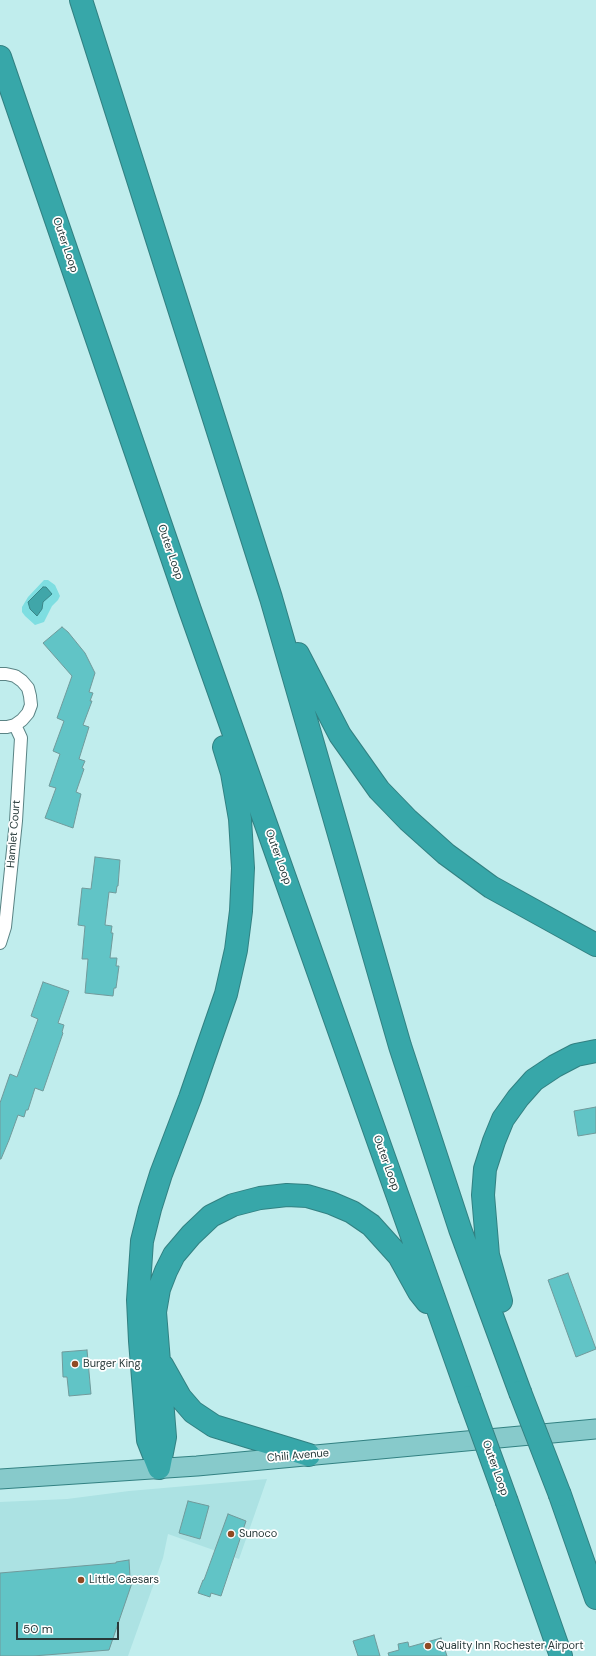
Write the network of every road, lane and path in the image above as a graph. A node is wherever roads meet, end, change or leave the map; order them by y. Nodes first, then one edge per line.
1 (81, 0) edge
2 (0, 57) edge
3 (271, 598) junction
4 (190, 610) junction
5 (0, 674) edge
6 (15, 725) junction
7 (0, 727) edge
8 (0, 943) edge
9 (596, 945) edge
10 (596, 1051) edge
11 (443, 1321) junction
12 (159, 1360) junction
13 (520, 1392) junction
14 (596, 1429) edge
15 (309, 1455) junction
16 (159, 1468) junction
17 (0, 1479) edge
18 (596, 1598) edge
19 (562, 1656) edge

1 - 3 highway
2 - 4 highway, Outer Loop
3 - 9 highway
3 - 13 highway
4 - 11 highway, Outer Loop
4 - 16 highway
5 - 6 street
6 - 7 street
6 - 8 street, Hamlet Court
10 - 13 highway
11 - 12 highway
11 - 19 highway, Outer Loop, bridge
12 - 15 highway
12 - 16 highway
13 - 18 highway, bridge
14 - 15 main road, Chili Avenue
15 - 16 main road, Chili Avenue
16 - 17 main road, Chili Avenue

